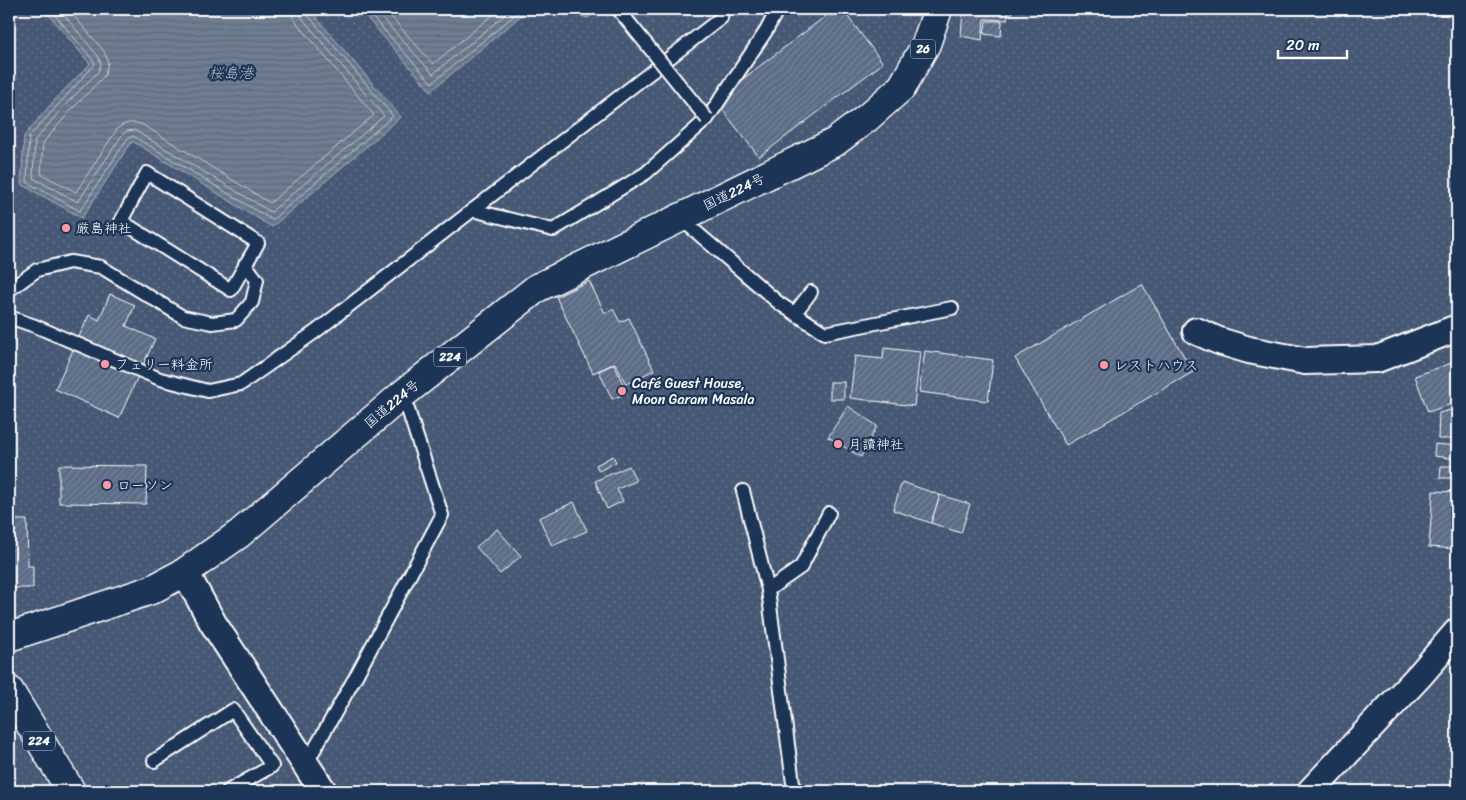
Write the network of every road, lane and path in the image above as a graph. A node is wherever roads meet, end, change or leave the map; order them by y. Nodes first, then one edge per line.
1 (618, 9) edge
2 (722, 9) edge
3 (775, 9) edge
4 (938, 9) edge
5 (902, 87) joint
6 (707, 119) junction
7 (472, 210) junction
8 (680, 218) junction
9 (246, 264) junction
10 (9, 290) edge
11 (811, 292) dead end
12 (952, 308) dead end
13 (795, 313) junction
14 (9, 317) edge
15 (1457, 328) edge
16 (1196, 331) dead end
17 (403, 394) junction
18 (743, 491) dead end
19 (829, 513) dead end
20 (185, 572) junction
21 (768, 590) junction
22 (1456, 635) edge
23 (9, 637) edge
24 (9, 690) edge
25 (154, 761) dead end
26 (306, 764) junction
27 (71, 791) edge
28 (228, 791) edge
29 (323, 791) edge
30 (794, 791) edge
31 (1312, 791) edge

1 - 6 lane, bridge
2 - 7 lane
3 - 6 lane
4 - 5 main road, 26
5 - 8 main road, 国道224号 / 224
6 - 7 lane
7 - 14 lane
8 - 13 lane
8 - 17 main road, 国道224号 / 224
9 - 9 lane
9 - 10 lane
11 - 13 lane
12 - 13 lane
15 - 16 street
17 - 20 main road, 国道224号 / 224
17 - 26 lane
18 - 21 lane
19 - 21 lane
20 - 23 main road, 国道224号 / 224
20 - 26 street
21 - 30 lane
22 - 31 street
24 - 27 main road, 224
25 - 28 lane
26 - 29 street

